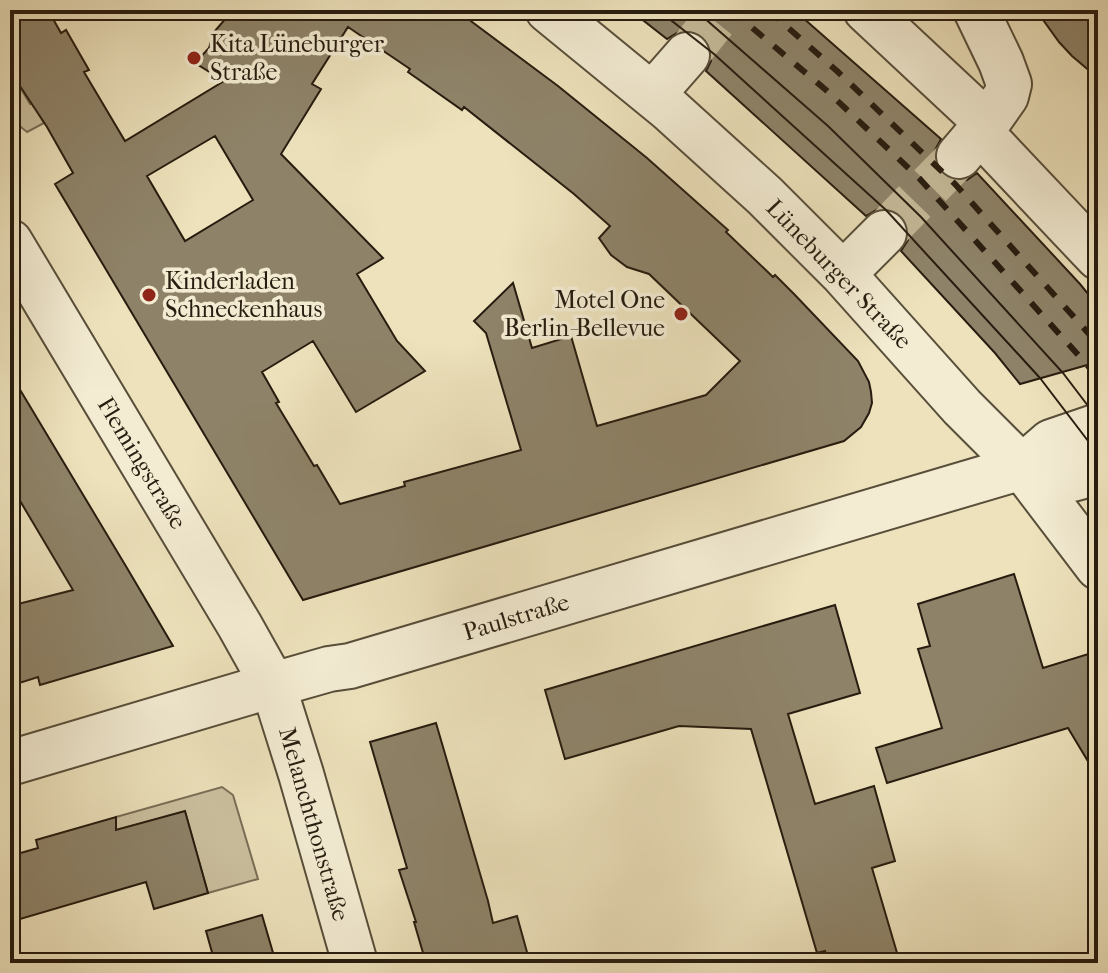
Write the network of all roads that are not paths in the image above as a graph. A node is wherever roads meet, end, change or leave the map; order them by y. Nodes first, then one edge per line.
1 (548, 10) edge
2 (866, 10) edge
3 (976, 10) edge
4 (687, 55) tunnel mouth
5 (652, 95) junction
6 (975, 137) junction
7 (884, 233) tunnel mouth
8 (10, 242) edge
9 (1098, 257) edge
10 (843, 274) junction
11 (1098, 426) edge
12 (1022, 467) junction
13 (1098, 472) edge
14 (1098, 567) edge
15 (273, 685) junction
16 (10, 763) edge
17 (355, 963) edge

1 - 5 street, Lüneburger Straße
2 - 6 street
3 - 6 street
4 - 5 street
5 - 10 street, Lüneburger Straße
6 - 9 street
7 - 10 street
8 - 15 street, Flemingstraße
10 - 12 street, Lüneburger Straße
11 - 12 street, Paulstraße
12 - 13 street, Paulstraße
12 - 14 street, Lüneburger Straße
12 - 15 street, Paulstraße
15 - 16 street, Paulstraße
15 - 17 street, Melanchthonstraße

